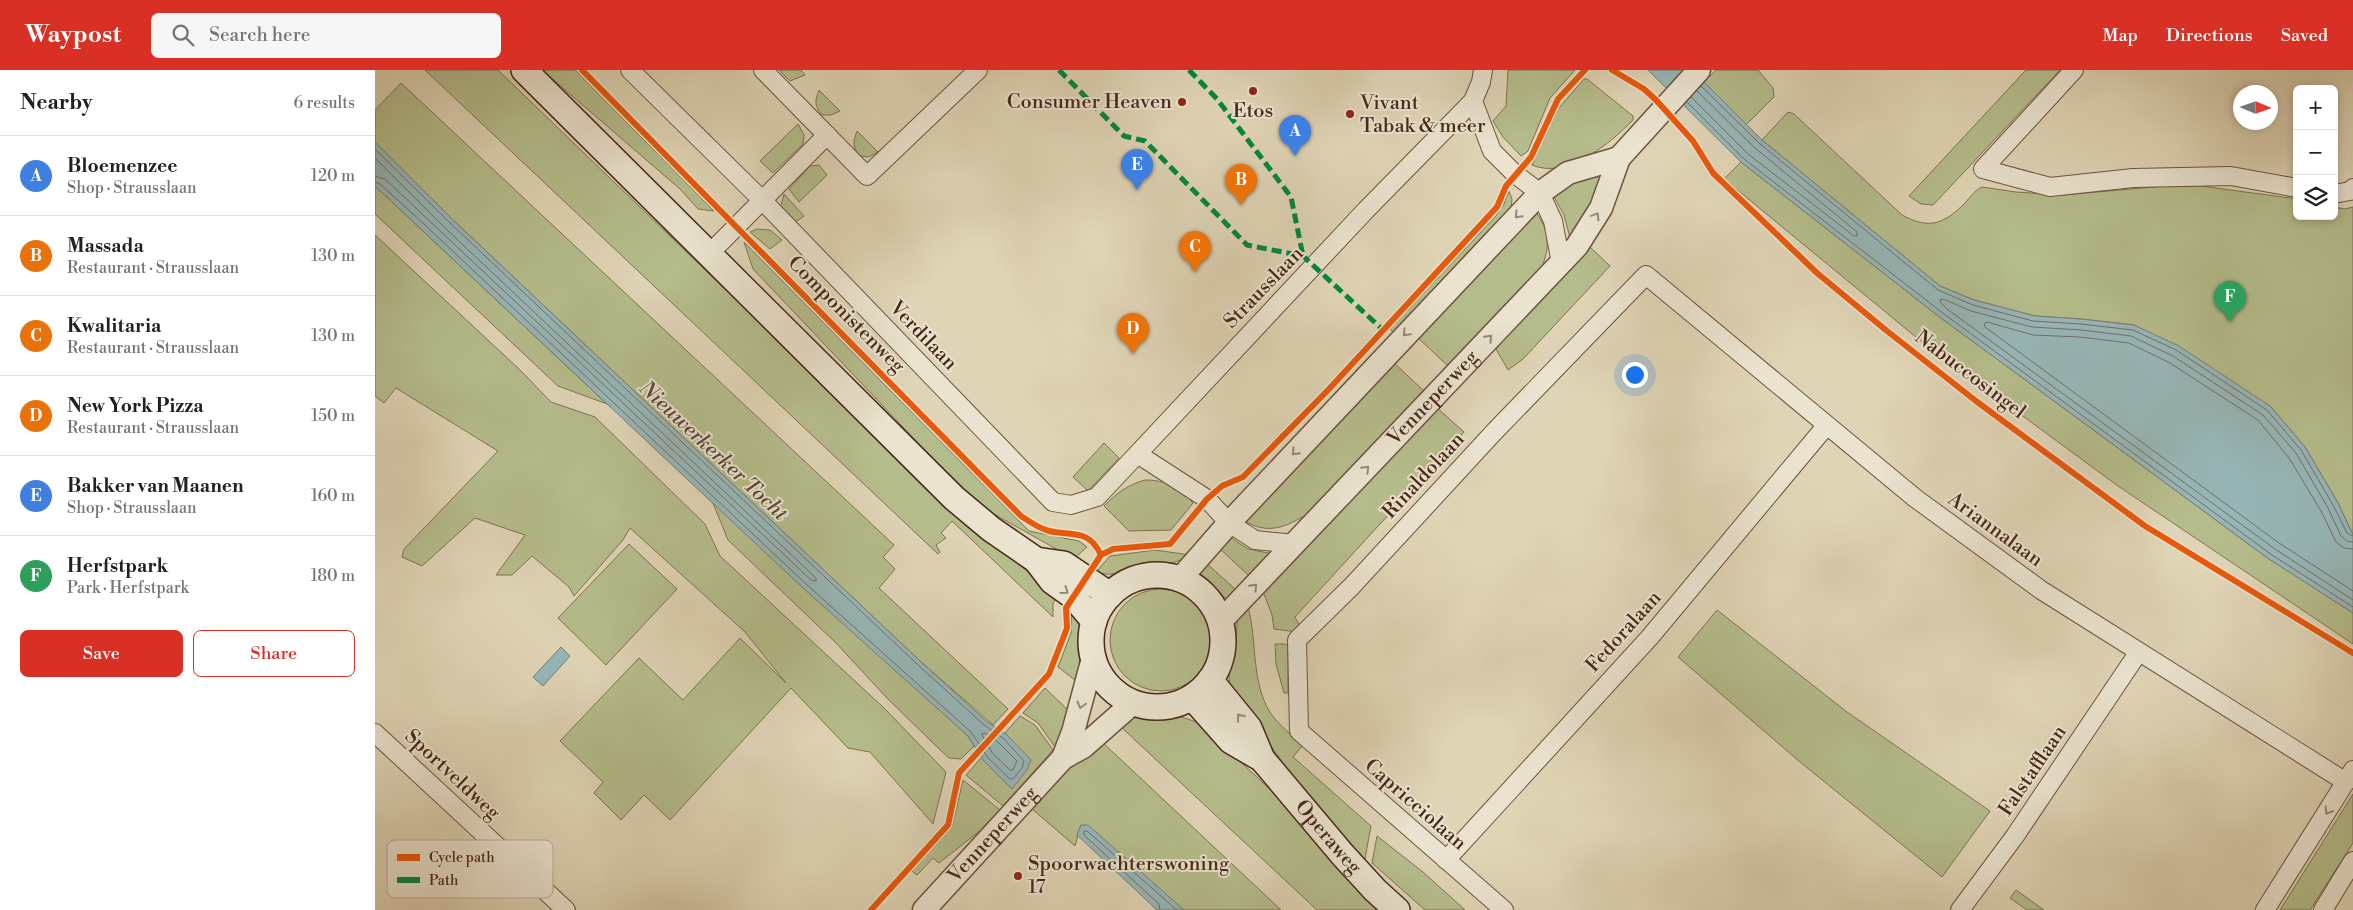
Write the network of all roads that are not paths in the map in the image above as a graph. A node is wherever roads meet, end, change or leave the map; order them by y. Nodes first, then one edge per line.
1 (525, 70) edge
2 (630, 70) edge
3 (763, 70) edge
4 (979, 70) edge
5 (1483, 70) edge
6 (1699, 70) edge
7 (2074, 70) edge
8 (1473, 101) junction
9 (827, 135) junction
10 (1619, 158) junction
11 (2293, 187) edge
12 (2353, 188) edge
13 (1540, 193) junction
14 (2338, 193) edge
15 (762, 200) junction
16 (710, 253) junction
17 (1561, 263) junction
18 (1646, 275) joint
19 (1826, 426) junction
20 (1139, 455) junction
21 (1053, 502) joint
22 (1229, 523) junction
23 (1295, 544) junction
24 (1036, 560) junction
25 (1180, 579) junction
26 (1110, 595) junction
27 (1094, 621) junction
28 (1220, 622) junction
29 (2138, 653) junction
30 (1093, 658) junction
31 (1210, 680) junction
32 (1192, 697) junction
33 (1133, 703) junction
34 (1299, 731) joint
35 (375, 733) edge
36 (1063, 758) junction
37 (1263, 759) junction
38 (2349, 776) edge
39 (490, 840) edge
40 (1446, 860) junction
41 (2353, 861) edge
42 (552, 898) edge
43 (565, 910) edge
44 (924, 910) edge
45 (1397, 910) edge
46 (1504, 910) edge
47 (1961, 910) edge
48 (2265, 910) edge
49 (2323, 910) edge

1 - 16 main road
2 - 15 street, Verdilaan
3 - 9 street
4 - 9 street
5 - 8 street, Strausslaan
6 - 10 street, Venneperweg
7 - 11 street
8 - 13 street
8 - 20 street, Strausslaan
9 - 15 street
10 - 13 street, Venneperweg
17 -> 10 street, Venneperweg
12 - 14 street
13 - 17 street
13 -> 22 street, Venneperweg
15 - 16 street
15 - 21 street, Verdilaan
16 - 24 main road
23 -> 17 street, Venneperweg
18 - 19 street, Ariannalaan
18 - 34 street, Rinaldolaan
19 - 29 street, Ariannalaan
19 - 40 street, Fedoralaan
20 - 21 street, Strausslaan
20 - 22 street
22 - 23 street
22 - 25 street, Venneperweg
28 -> 23 street, Venneperweg
24 - 26 main road
24 -> 27 main road
25 - 26 main road
25 - 28 main road
26 - 27 main road
27 - 30 main road
28 - 31 main road
29 - 38 street, Ariannalaan
29 - 47 street, Falstafflaan
30 - 33 main road
30 -> 36 street, Venneperweg
31 - 32 main road
37 -> 31 main road, Operaweg
32 - 33 main road
32 - 37 main road, Operaweg
33 - 36 street, Venneperweg
34 - 40 street, Capricciolaan
35 - 39 street, Sportveldweg
36 - 44 street, Venneperweg
37 - 45 main road, Operaweg
38 -> 48 street
40 - 46 street, Capricciolaan
41 - 49 street
42 - 43 street, Sportveldweg

